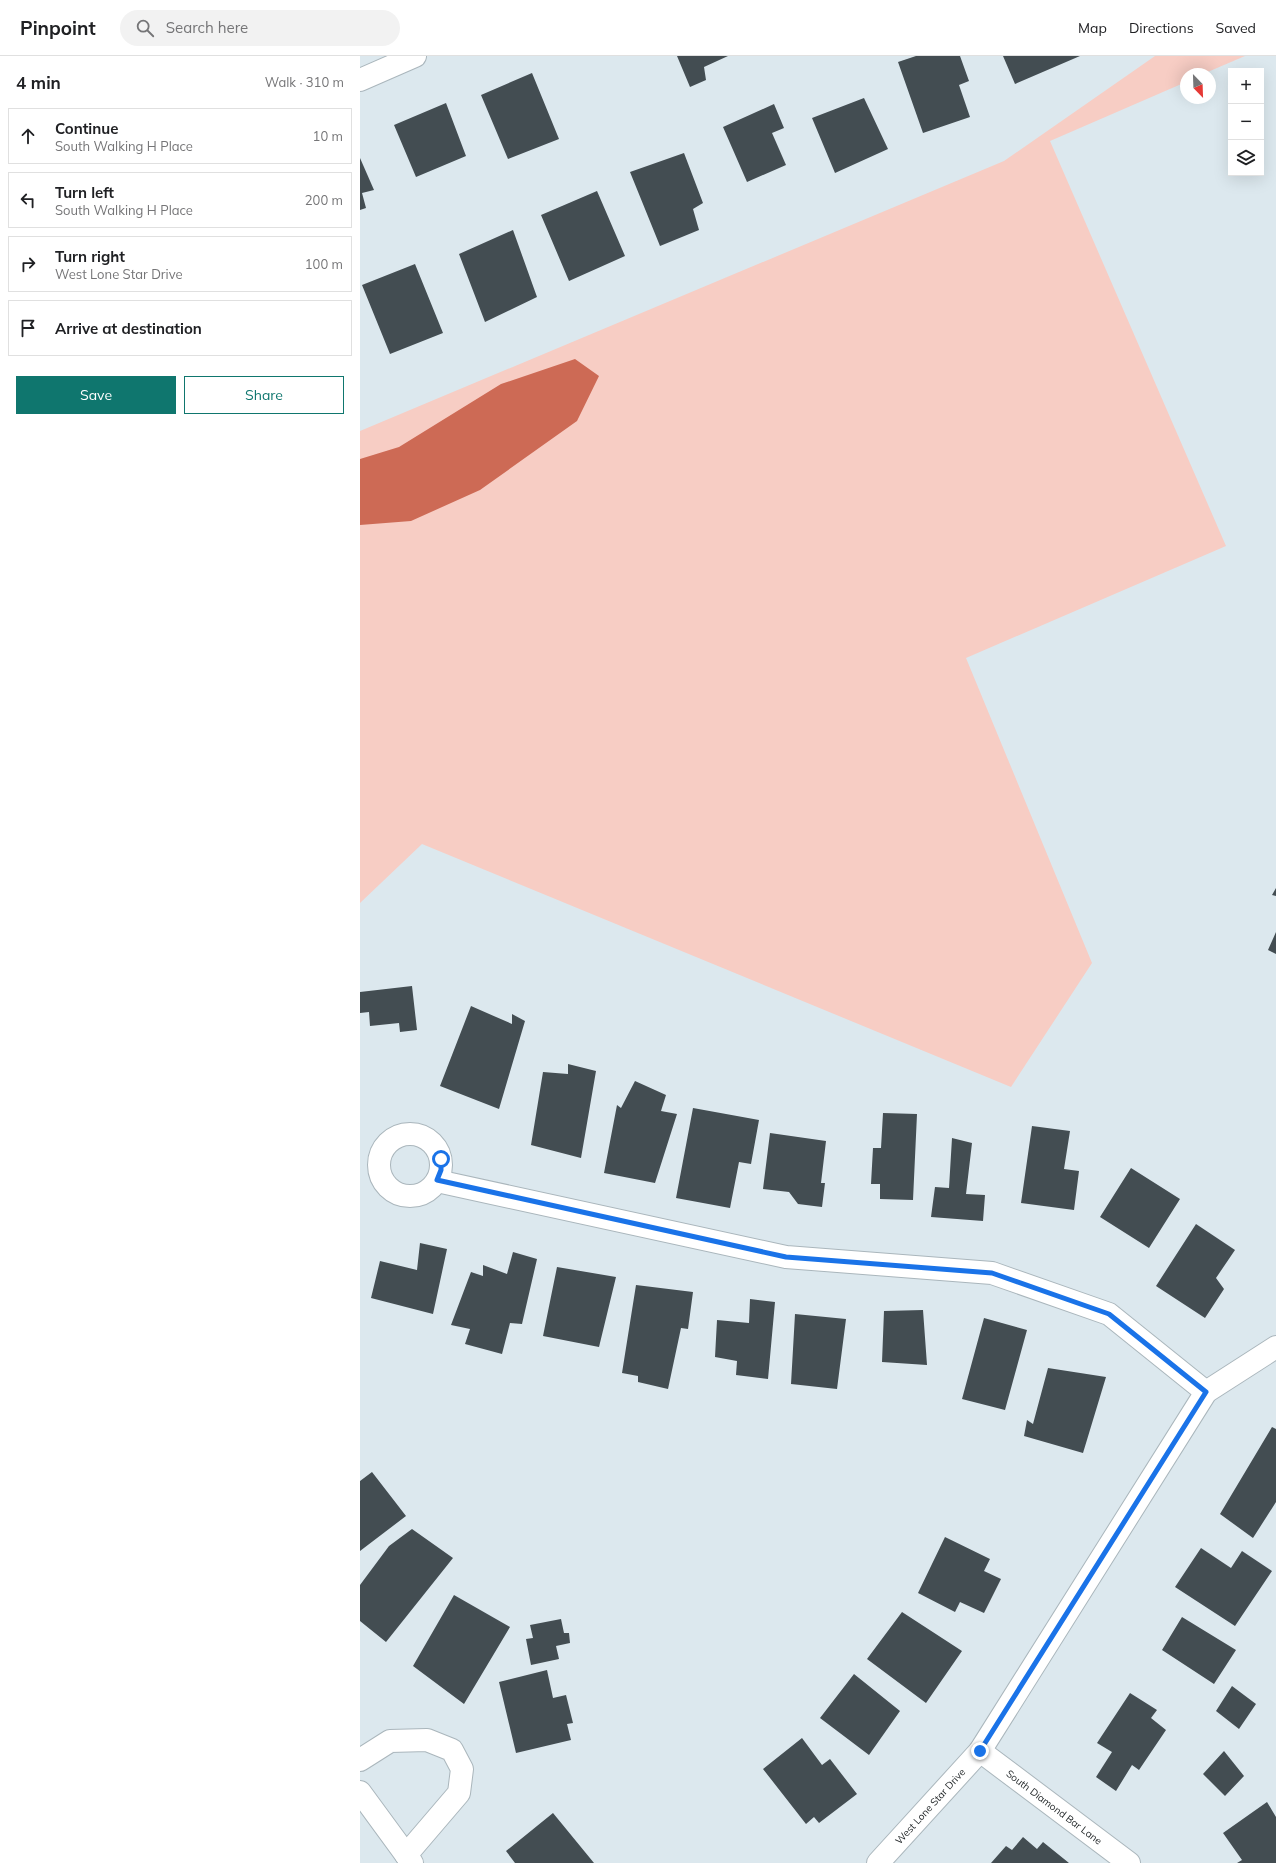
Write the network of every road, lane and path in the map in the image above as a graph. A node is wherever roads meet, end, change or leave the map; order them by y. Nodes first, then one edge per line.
1 (415, 56) edge
2 (360, 80) edge
3 (437, 1180) dead end
4 (1276, 1347) edge
5 (1206, 1392) junction
6 (980, 1751) junction
7 (360, 1760) edge
8 (360, 1792) edge
9 (409, 1859) edge
10 (878, 1863) edge
11 (1129, 1863) edge

1 - 2 street
3 - 5 street
4 - 5 street, West Lone Star Drive
5 - 6 street, West Lone Star Drive
6 - 10 street, West Lone Star Drive
6 - 11 street, South Diamond Bar Lane
7 - 9 street
8 - 9 street

